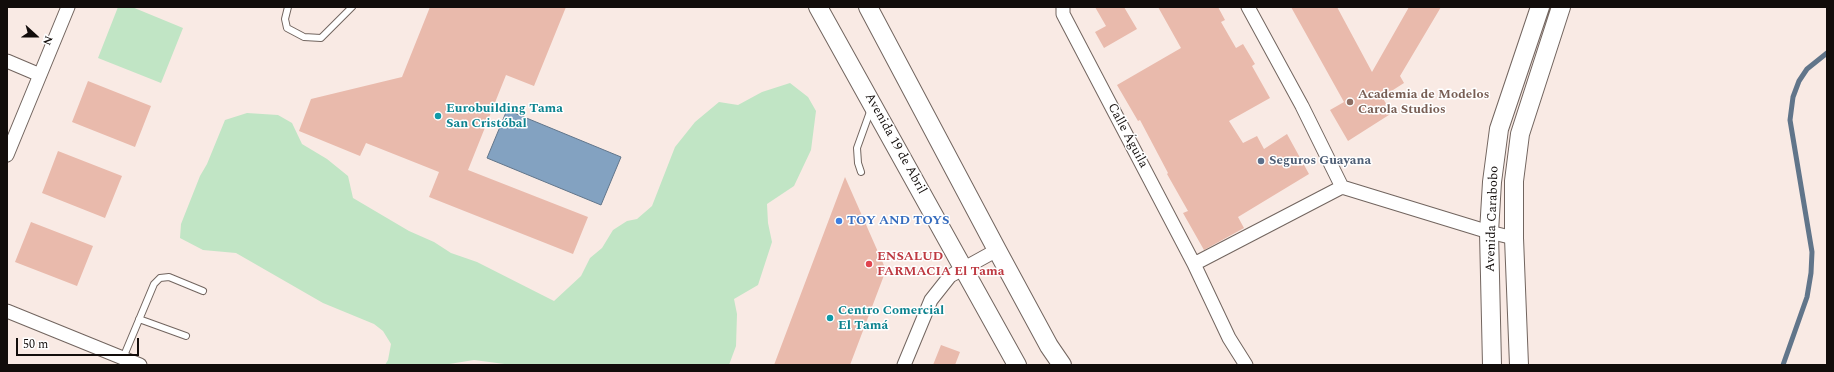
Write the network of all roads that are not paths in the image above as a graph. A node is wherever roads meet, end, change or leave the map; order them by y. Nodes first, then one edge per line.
1 (68, 7) edge
2 (288, 7) edge
3 (352, 7) edge
4 (818, 7) edge
5 (868, 7) edge
6 (1063, 7) edge
7 (1248, 7) edge
8 (1540, 7) edge
9 (1561, 7) edge
10 (7, 61) edge
11 (40, 75) junction
12 (873, 105) junction
13 (7, 155) edge
14 (861, 172) dead end
15 (1342, 187) junction
16 (1489, 232) junction
17 (1514, 238) junction
18 (997, 250) junction
19 (1194, 264) junction
20 (963, 269) junction
21 (203, 291) dead end
22 (7, 311) edge
23 (139, 319) junction
24 (186, 336) dead end
25 (123, 358) junction
26 (140, 365) edge
27 (904, 365) edge
28 (1017, 365) edge
29 (1062, 365) edge
30 (1246, 365) edge
31 (1492, 365) edge
32 (1519, 365) edge

1 - 11 street
2 - 3 lane
4 - 12 main road, Avenida 19 de Abril
5 - 18 main road
6 - 19 street, Calle Águila
7 - 15 street
8 - 16 main road, Avenida Carabobo
9 - 17 main road, Avenida Carabobo
10 - 11 street
11 - 13 street
12 - 14 lane
12 - 20 main road, Avenida 19 de Abril
15 - 16 street
15 - 19 street
16 - 17 street
16 - 31 main road, Avenida Carabobo
17 - 32 main road, Avenida Carabobo
18 - 20 street
18 - 29 main road
19 - 30 street, Calle Águila
20 - 27 street
20 - 28 main road, Avenida 19 de Abril
21 - 23 lane
22 - 25 street
23 - 24 lane
23 - 25 lane
25 - 26 street

